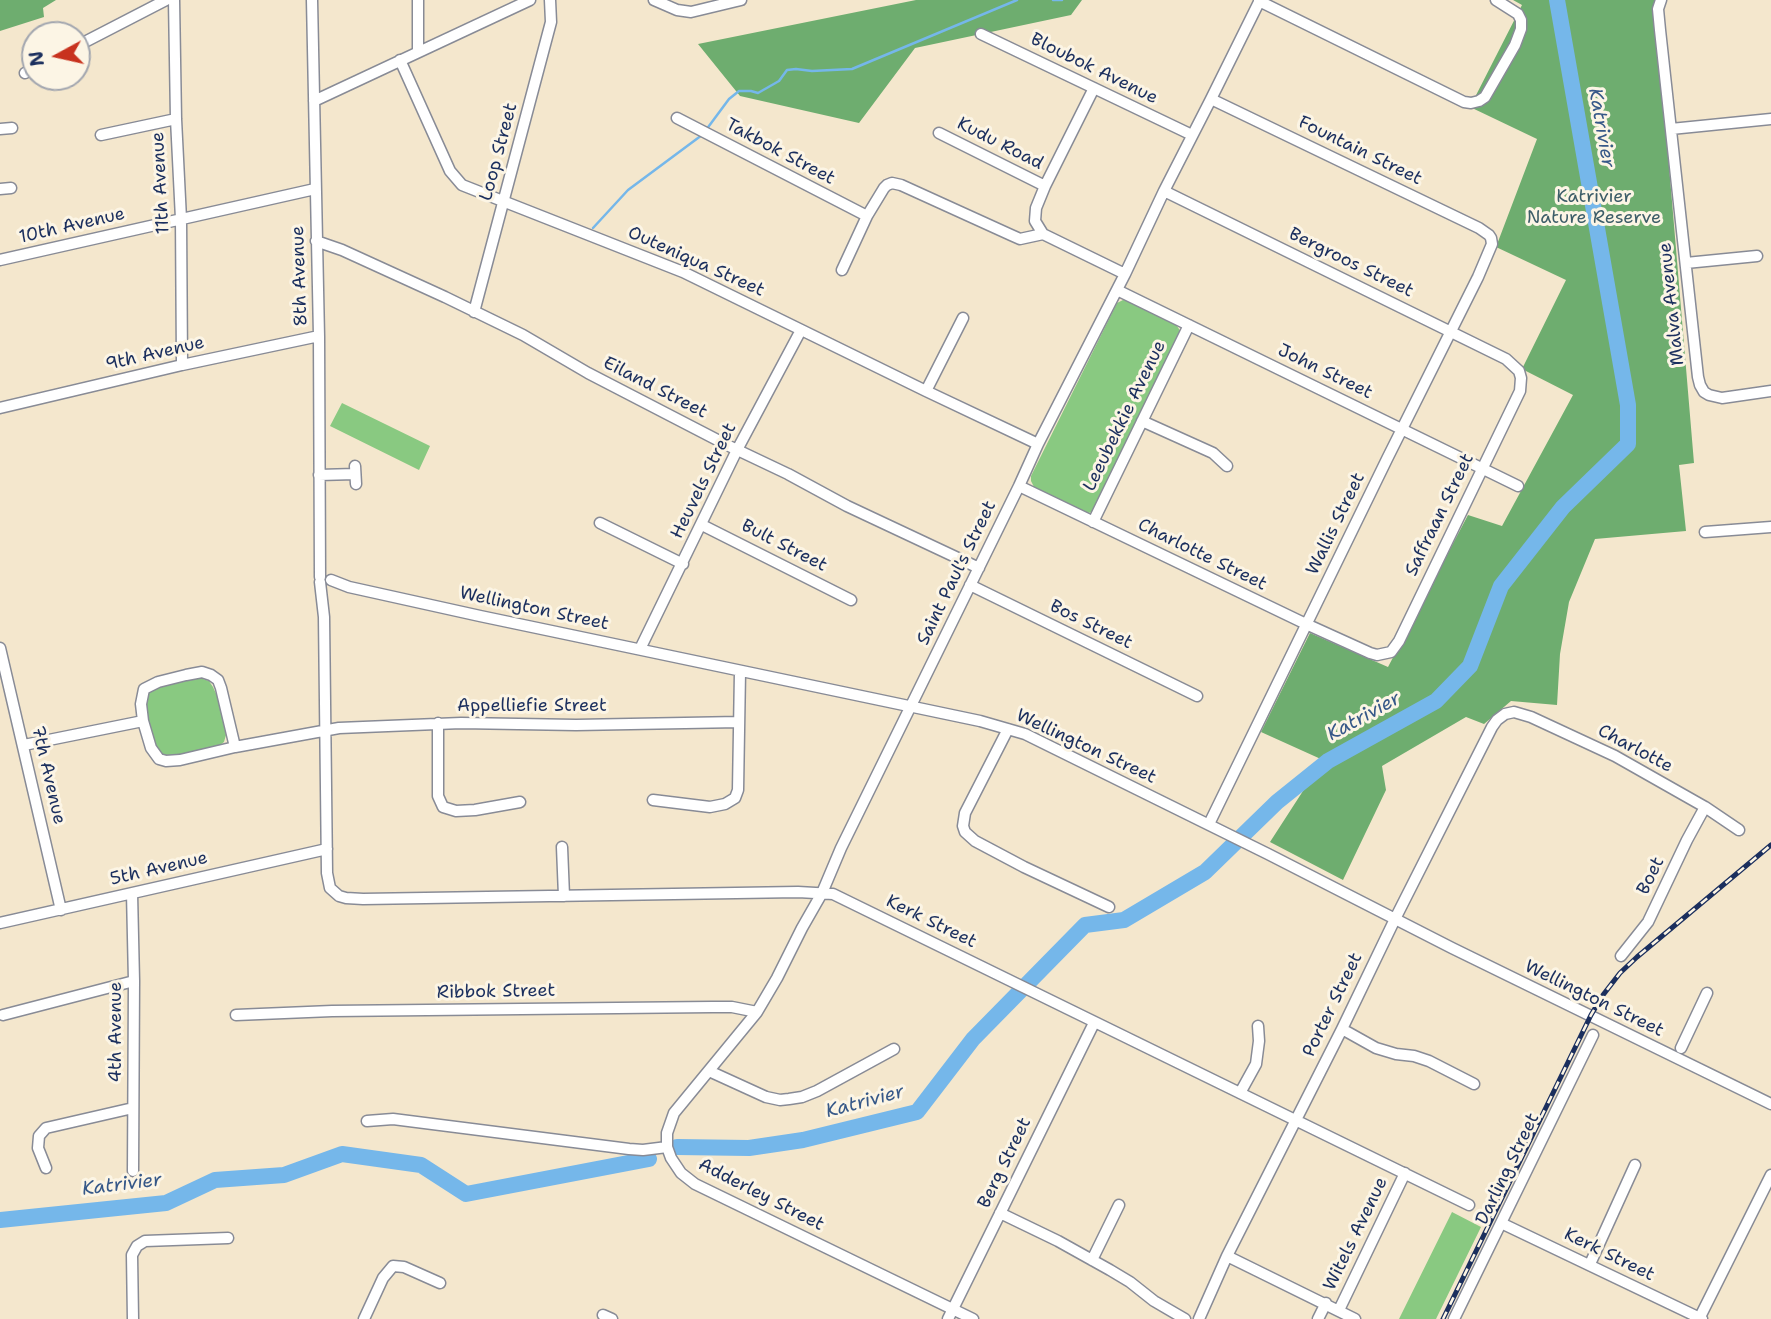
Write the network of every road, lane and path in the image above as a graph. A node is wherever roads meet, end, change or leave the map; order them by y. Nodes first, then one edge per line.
1 (166, 0) edge
2 (174, 0) edge
3 (312, 0) edge
4 (418, 0) edge
5 (530, 0) edge
6 (550, 0) edge
7 (654, 0) edge
8 (741, 0) edge
9 (1496, 0) edge
10 (1259, 1) edge
11 (1660, 1) edge
12 (981, 34) dead end
13 (91, 39) edge
14 (418, 51) junction
15 (400, 60) junction
16 (1094, 88) junction
17 (1211, 99) junction
18 (314, 101) junction
19 (677, 118) dead end
20 (176, 119) junction
21 (1771, 119) edge
22 (1671, 129) junction
23 (939, 133) dead end
24 (101, 135) dead end
25 (1192, 135) junction
26 (1045, 186) junction
27 (315, 189) junction
28 (1164, 191) junction
29 (505, 202) junction
30 (867, 216) junction
31 (181, 219) junction
32 (1042, 234) junction
33 (1491, 238) joint
34 (316, 241) junction
35 (1757, 256) dead end
36 (0, 260) edge
37 (1686, 263) junction
38 (842, 270) dead end
39 (1125, 274) junction
40 (1117, 290) junction
41 (474, 312) junction
42 (962, 318) dead end
43 (1189, 325) junction
44 (801, 330) junction
45 (1451, 332) junction
46 (319, 336) junction
47 (182, 365) junction
48 (1519, 371) joint
49 (926, 391) junction
50 (1771, 391) edge
51 (0, 408) edge
52 (1142, 421) junction
53 (1402, 429) junction
54 (1038, 444) junction
55 (737, 450) junction
56 (1227, 467) dead end
57 (1482, 468) junction
58 (319, 475) junction
59 (355, 475) dead end
60 (1019, 486) junction
61 (1518, 486) dead end
62 (1093, 522) junction
63 (600, 523) dead end
64 (702, 525) junction
65 (1771, 527) edge
66 (1706, 532) dead end
67 (682, 564) junction
68 (979, 568) junction
69 (325, 580) junction
70 (970, 585) junction
71 (851, 600) dead end
72 (1306, 625) junction
73 (0, 648) edge
74 (640, 649) junction
75 (1370, 653) joint
76 (2, 667) edge
77 (740, 672) junction
78 (1197, 696) dead end
79 (911, 706) junction
80 (1508, 713) joint
81 (143, 721) junction
82 (739, 722) junction
83 (438, 723) junction
84 (1008, 729) junction
85 (324, 730) junction
86 (24, 745) junction
87 (235, 747) junction
88 (653, 800) dead end
89 (520, 802) dead end
90 (1705, 807) junction
91 (1209, 824) junction
92 (1739, 830) dead end
93 (562, 847) dead end
94 (327, 849) junction
95 (330, 888) joint
96 (132, 893) junction
97 (822, 893) junction
98 (564, 896) junction
99 (1109, 907) dead end
100 (61, 910) junction
101 (1395, 919) junction
102 (0, 923) edge
103 (1621, 956) dead end
104 (134, 981) junction
105 (1707, 993) dead end
106 (757, 1012) junction
107 (3, 1015) dead end
108 (236, 1015) dead end
109 (1094, 1023) junction
110 (1258, 1026) dead end
111 (1342, 1029) junction
112 (1593, 1035) dead end
113 (1681, 1048) dead end
114 (894, 1049) dead end
115 (709, 1071) junction
116 (1474, 1084) dead end
117 (1240, 1093) junction
118 (1771, 1104) edge
119 (133, 1108) junction
120 (1296, 1120) junction
121 (367, 1121) dead end
122 (667, 1147) junction
123 (1635, 1166) dead end
124 (46, 1168) dead end
125 (133, 1171) dead end
126 (1405, 1173) junction
127 (1771, 1175) edge
128 (1119, 1205) dead end
129 (1469, 1205) dead end
130 (1000, 1213) junction
131 (1501, 1223) junction
132 (228, 1238) dead end
133 (1227, 1256) junction
134 (1092, 1260) junction
135 (1590, 1264) junction
136 (440, 1283) dead end
137 (1326, 1303) junction
138 (1339, 1310) junction
139 (950, 1314) edge
140 (132, 1319) edge
141 (364, 1319) edge
142 (973, 1319) edge
143 (1185, 1319) edge
144 (1199, 1319) edge
145 (1318, 1319) edge
146 (1355, 1319) edge
147 (1454, 1319) edge
148 (1700, 1319) edge

1 - 13 street
2 - 20 street, 11th Avenue
3 - 18 street, 8th Avenue
4 - 14 street
5 - 14 street
6 - 29 street, Loop Street
7 - 8 street
9 - 10 street
10 - 17 street, Saint Paul's Street
11 - 22 street, Malva Avenue
12 - 16 street, Bloubok Avenue
14 - 15 street
15 - 18 street
15 - 29 street, Outeniqua Street
16 - 25 street, Bloubok Avenue
16 - 26 street
17 - 25 street, Saint Paul's Street
17 - 33 street, Fountain Street
18 - 27 street, 8th Avenue
19 - 30 street, Takbok Street
20 - 24 street
20 - 31 street, 11th Avenue
21 - 22 street
22 - 37 street, Malva Avenue
23 - 26 street, Kudu Road
25 - 28 street, Saint Paul's Street
26 - 32 street
27 - 31 street, 10th Avenue
27 - 34 street, 8th Avenue
28 - 39 street, Saint Paul's Street
28 - 45 street, Bergroos Street
29 - 41 street, Loop Street
29 - 44 street, Outeniqua Street
30 - 32 street
30 - 38 street
31 - 36 street, 10th Avenue
31 - 47 street, 11th Avenue
32 - 39 street
33 - 45 street, Wallis Street
34 - 41 street, Eiland Street
34 - 46 street, 8th Avenue
35 - 37 street
37 - 50 street, Malva Avenue
39 - 40 street, Saint Paul's Street
40 - 43 street, John Street
40 - 54 street, Saint Paul's Street
41 - 55 street, Eiland Street
42 - 49 street
43 - 52 street, Leeubekkie Avenue
43 - 53 street, John Street
44 - 49 street, Outeniqua Street
44 - 55 street, Heuvels Street
45 - 48 street, Bergroos Street
45 - 53 street, Wallis Street
46 - 47 street, 9th Avenue
46 - 58 street, 8th Avenue
47 - 51 street, 9th Avenue
48 - 57 street, Saffraan Street
49 - 54 street, Outeniqua Street
52 - 56 street
52 - 62 street, Leeubekkie Avenue
53 - 57 street, John Street
53 - 72 street, Wallis Street
54 - 60 street, Saint Paul's Street
55 - 64 street, Heuvels Street
55 - 68 street, Eiland Street
57 - 61 street, John Street
57 - 75 street, Saffraan Street
58 - 59 street
58 - 69 street, 8th Avenue
60 - 62 street, Charlotte Street
60 - 68 street, Saint Paul's Street
62 - 72 street, Charlotte Street
63 - 67 street
64 - 67 street, Heuvels Street
64 - 71 street, Bult Street
65 - 66 street
67 - 74 street, Heuvels Street
68 - 70 street, Saint Paul's Street
69 - 74 street, Wellington Street
69 - 85 street, 8th Avenue
70 - 78 street, Bos Street
70 - 79 street, Saint Paul's Street
72 - 75 street, Charlotte Street
72 - 91 street, Wallis Street
73 - 76 street, 7th Avenue
74 - 77 street, Wellington Street
76 - 86 street, 7th Avenue
77 - 79 street, Wellington Street
77 - 82 street
79 - 84 street, Wellington Street
79 - 97 street, Saint Paul's Street
80 - 90 street, Charlotte
80 - 101 street, Porter Street
81 - 86 street
81 - 87 street
81 - 87 street
82 - 83 street, Appelliefie Street
82 - 88 street
83 - 85 street, Appelliefie Street
83 - 89 street
84 - 91 street, Wellington Street
84 - 99 street
85 - 87 street, Appelliefie Street
85 - 94 street, 8th Avenue
86 - 100 street, 7th Avenue
90 - 92 street, Charlotte
90 - 103 street, Boet
91 - 101 street, Wellington Street
93 - 98 street
94 - 95 street, 8th Avenue
94 - 96 street, 5th Avenue
95 - 98 street, Kerk Street
96 - 100 street, 5th Avenue
96 - 104 street, 4th Avenue
97 - 98 street, Kerk Street
97 - 106 street, Saint Paul's Street
97 - 109 street, Kerk Street
100 - 102 street, 5th Avenue
101 - 111 street, Porter Street
101 - 118 street, Wellington Street
104 - 107 street
104 - 119 street, 4th Avenue
105 - 113 street
106 - 108 street, Ribbok Street
106 - 115 street, Saint Paul's Street
109 - 117 street, Kerk Street
109 - 130 street, Berg Street
110 - 117 street
111 - 116 street
111 - 120 street, Porter Street
112 - 131 street, Darling Street
114 - 115 street
115 - 122 street, Saint Paul's Street
117 - 120 street, Kerk Street
119 - 124 street
119 - 125 street, 4th Avenue
120 - 126 street, Kerk Street
120 - 133 street, Porter Street
121 - 122 street
122 - 139 street, Adderley Street
123 - 135 street
126 - 129 street, Kerk Street
126 - 138 street, Witels Avenue
127 - 148 street
128 - 134 street
130 - 134 street
130 - 139 street, Berg Street
131 - 135 street, Kerk Street
131 - 147 street, Darling Street
132 - 140 street
133 - 137 street
133 - 144 street, Porter Street
134 - 143 street
135 - 148 street, Kerk Street
136 - 141 street
137 - 138 street
137 - 145 street, Witels Avenue
138 - 146 street
139 - 142 street, Adderley Street

